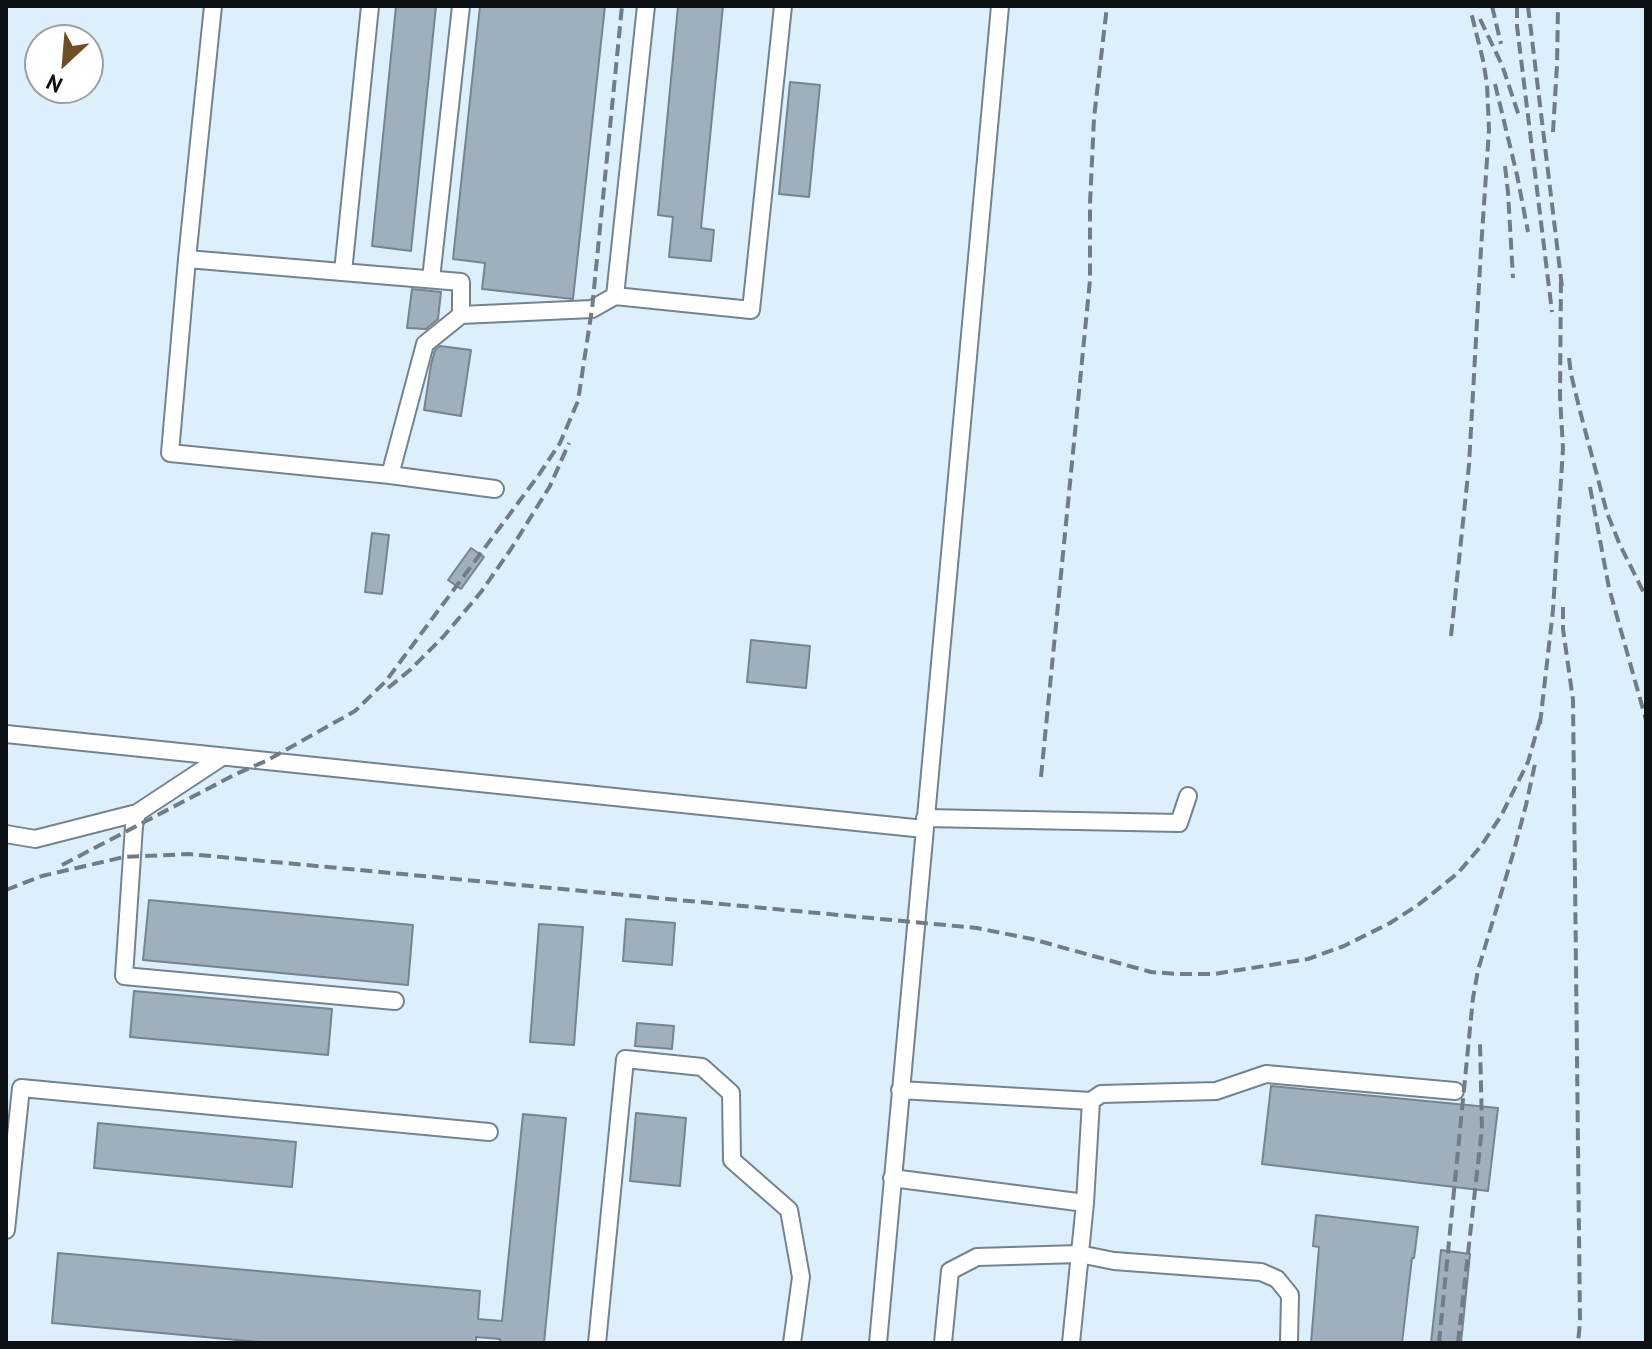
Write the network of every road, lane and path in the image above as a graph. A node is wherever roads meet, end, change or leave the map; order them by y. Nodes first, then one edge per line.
1 (213, 6) edge
2 (370, 6) edge
3 (461, 6) edge
4 (646, 6) edge
5 (783, 6) edge
6 (1000, 6) edge
7 (187, 259) junction
8 (343, 272) junction
9 (431, 279) junction
10 (615, 296) junction
11 (461, 315) junction
12 (390, 475) junction
13 (495, 489) dead end
14 (6, 734) edge
15 (222, 757) junction
16 (1188, 796) dead end
17 (137, 813) junction
18 (924, 824) junction
19 (6, 834) edge
20 (395, 1001) dead end
21 (900, 1090) junction
22 (1455, 1091) dead end
23 (1091, 1101) junction
24 (489, 1132) dead end
25 (892, 1178) junction
26 (1085, 1203) junction
27 (6, 1230) edge
28 (1079, 1254) junction
29 (597, 1343) edge
30 (792, 1343) edge
31 (878, 1343) edge
32 (943, 1343) edge
33 (1071, 1343) edge
34 (1289, 1343) edge

1 - 7 street
2 - 8 street
3 - 9 street
4 - 10 street
5 - 10 street
6 - 18 street
7 - 8 street
7 - 12 street
8 - 9 street
9 - 11 street
10 - 11 street
11 - 12 street
12 - 13 street
14 - 15 street
15 - 17 street
15 - 18 street
16 - 18 street
17 - 19 street
17 - 20 street
18 - 21 street
21 - 23 street
21 - 25 street
22 - 23 street
23 - 26 street
24 - 27 street
25 - 26 street
25 - 31 street
26 - 28 street
28 - 32 street
28 - 33 street
28 - 34 street
29 - 30 street

